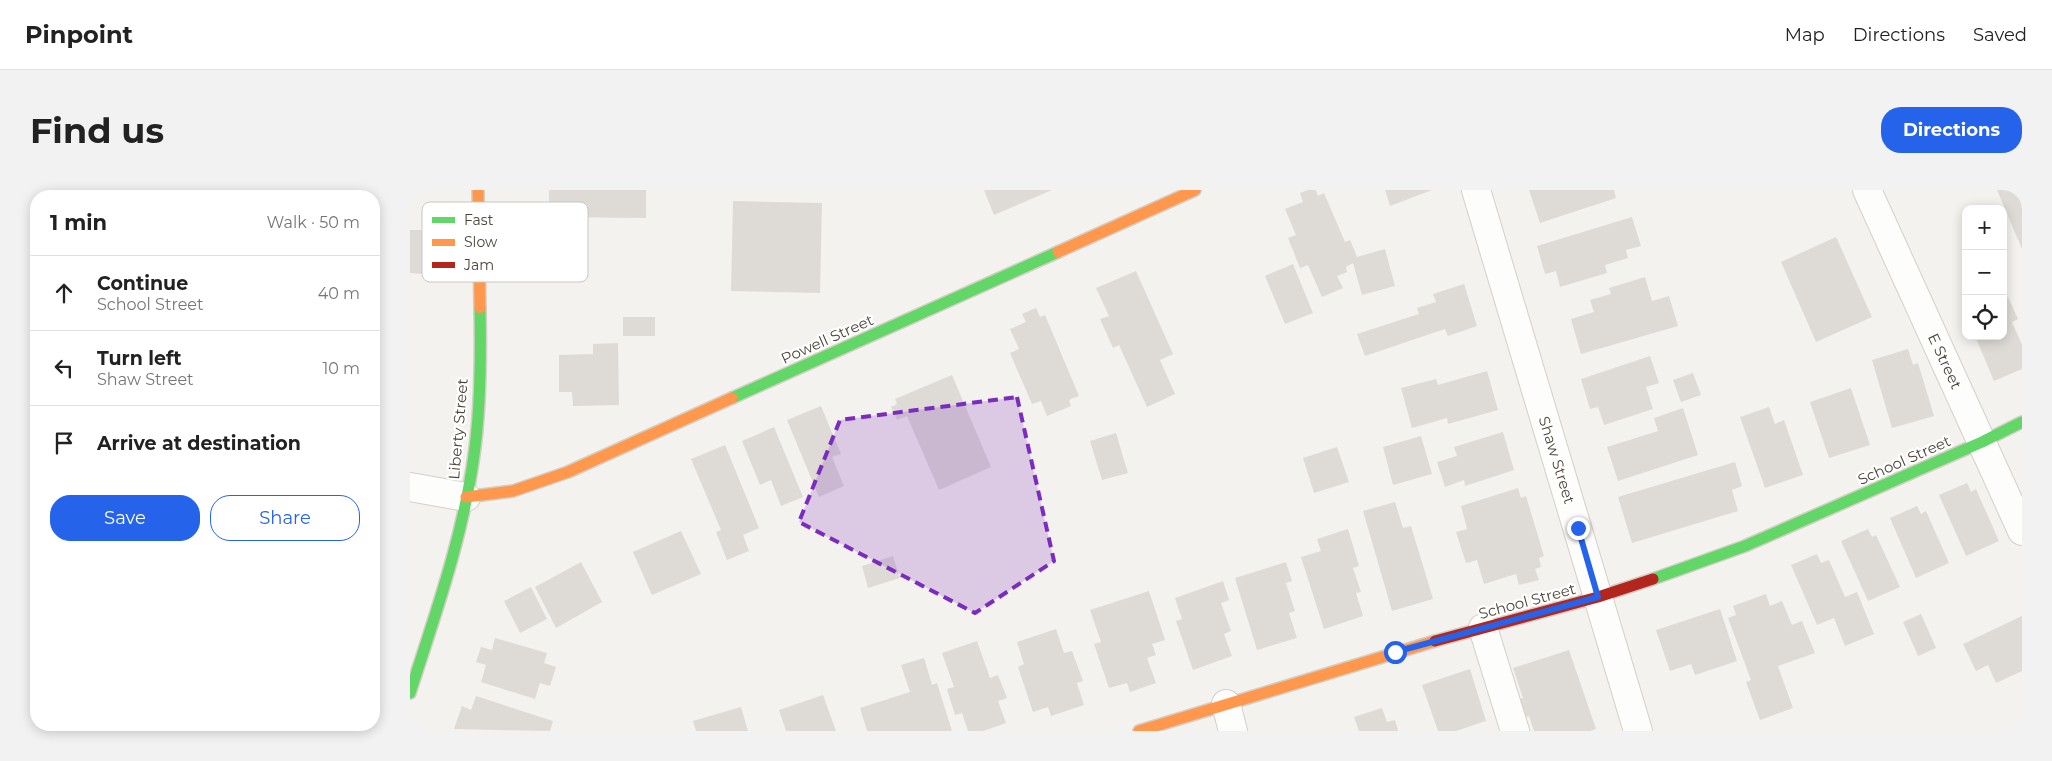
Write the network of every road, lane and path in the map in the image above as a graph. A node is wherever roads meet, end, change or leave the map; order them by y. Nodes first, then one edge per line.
1 (1195, 190) edge
2 (1476, 190) edge
3 (1867, 190) edge
4 (478, 282) edge
5 (2022, 422) edge
6 (1982, 442) junction
7 (410, 487) edge
8 (466, 497) junction
9 (2022, 531) edge
10 (1598, 597) junction
11 (1483, 628) junction
12 (410, 693) edge
13 (1226, 704) junction
14 (1139, 731) edge
15 (1233, 731) edge
16 (1516, 731) edge
17 (1638, 731) edge

1 - 8 street, Powell Street
2 - 10 street, Shaw Street
3 - 6 street, E Street
4 - 8 street, Liberty Street
5 - 6 street, School Street
6 - 9 street, E Street
6 - 10 street, School Street
7 - 8 street
8 - 12 street, Liberty Street
10 - 11 street, School Street
10 - 17 street, Shaw Street
11 - 13 street, School Street
11 - 16 street
13 - 14 street, School Street
13 - 15 street

